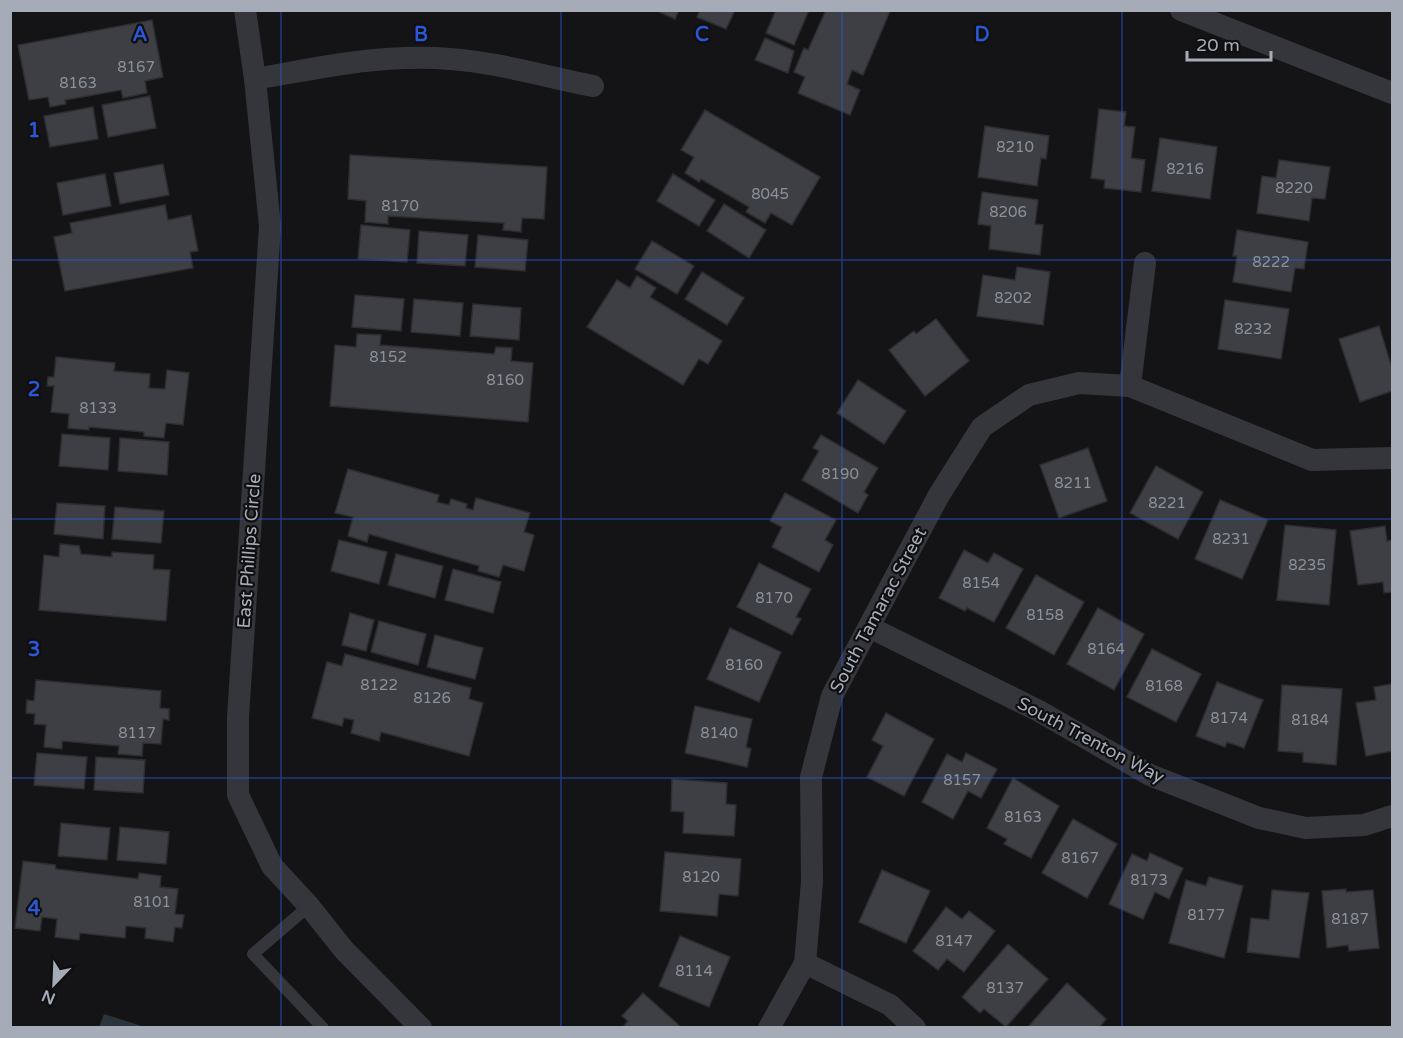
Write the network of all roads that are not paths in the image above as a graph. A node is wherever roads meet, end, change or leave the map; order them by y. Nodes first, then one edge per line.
1 (245, 10) edge
2 (1181, 10) edge
3 (255, 79) junction
4 (593, 86) dead end
5 (1392, 93) edge
6 (1145, 263) dead end
7 (1130, 386) junction
8 (1392, 458) edge
9 (869, 627) junction
10 (1392, 816) edge
11 (309, 906) junction
12 (805, 963) junction
13 (418, 1026) edge
14 (323, 1028) edge
15 (769, 1028) edge
16 (915, 1028) edge

1 - 3 street, East Phillips Circle
2 - 5 street
3 - 4 street
3 - 11 street, East Phillips Circle
6 - 7 street
7 - 8 street, South Tamarac Street
7 - 9 street, South Tamarac Street
9 - 10 street, South Trenton Way
9 - 12 street, South Tamarac Street
11 - 13 street, East Phillips Circle
11 - 14 lane
12 - 15 street, South Tamarac Street
12 - 16 street

